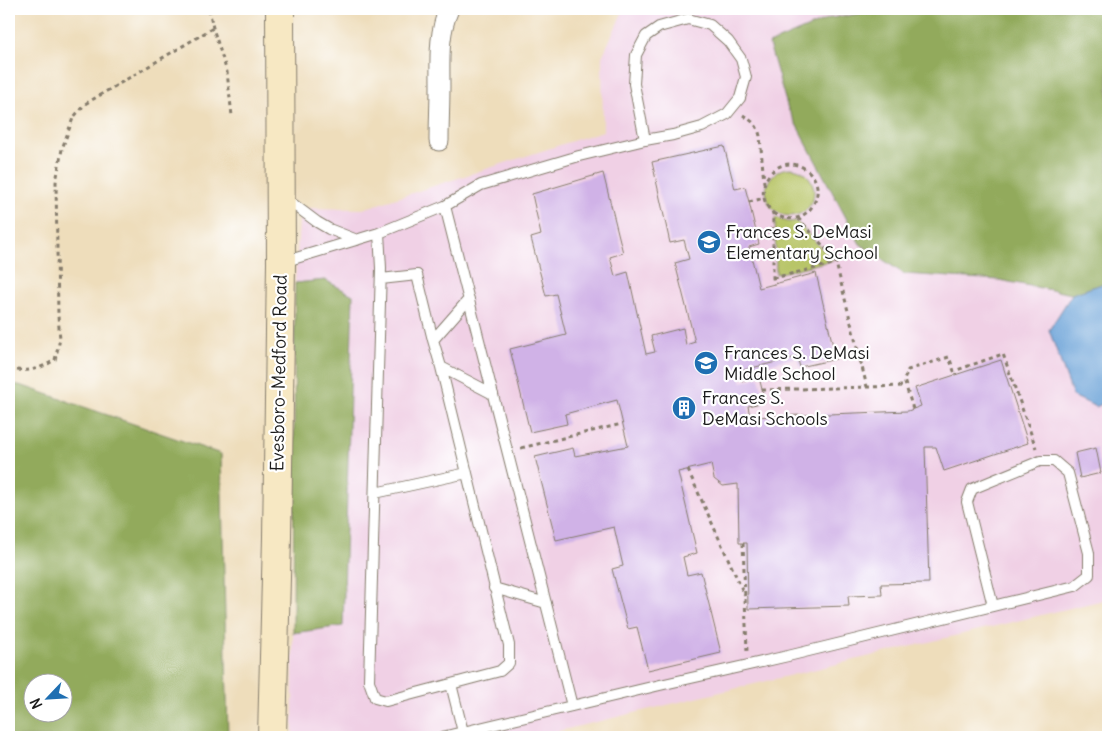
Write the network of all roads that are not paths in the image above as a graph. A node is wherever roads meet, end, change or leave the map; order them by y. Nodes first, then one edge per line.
1 (280, 9) edge
2 (449, 9) edge
3 (645, 140) junction
4 (439, 141) dead end
5 (280, 194) junction
6 (446, 206) junction
7 (379, 234) junction
8 (357, 240) junction
9 (281, 263) junction
10 (381, 279) junction
11 (469, 299) junction
12 (433, 340) junction
13 (441, 367) junction
14 (493, 394) junction
15 (467, 473) junction
16 (375, 493) junction
17 (494, 588) junction
18 (546, 603) junction
19 (993, 606) junction
20 (451, 684) junction
21 (572, 706) junction
22 (462, 732) junction
23 (272, 737) edge
24 (442, 737) edge

1 - 5 street, Evesboro-Medford Road
2 - 4 street
3 - 3 lane
3 - 6 lane
5 - 8 lane
5 - 9 street, Evesboro-Medford Road
6 - 7 lane
6 - 11 lane
7 - 8 lane
7 - 10 lane
8 - 9 lane
9 - 23 street, Evesboro-Medford Road
10 - 12 lane
10 - 16 lane
11 - 12 lane
11 - 14 lane
12 - 13 lane
13 - 14 lane
13 - 15 lane
14 - 18 lane
15 - 16 lane
15 - 17 lane
16 - 20 lane
17 - 18 lane
17 - 20 lane
18 - 21 lane
19 - 19 lane
19 - 21 lane
20 - 22 lane
21 - 22 lane
22 - 24 lane

